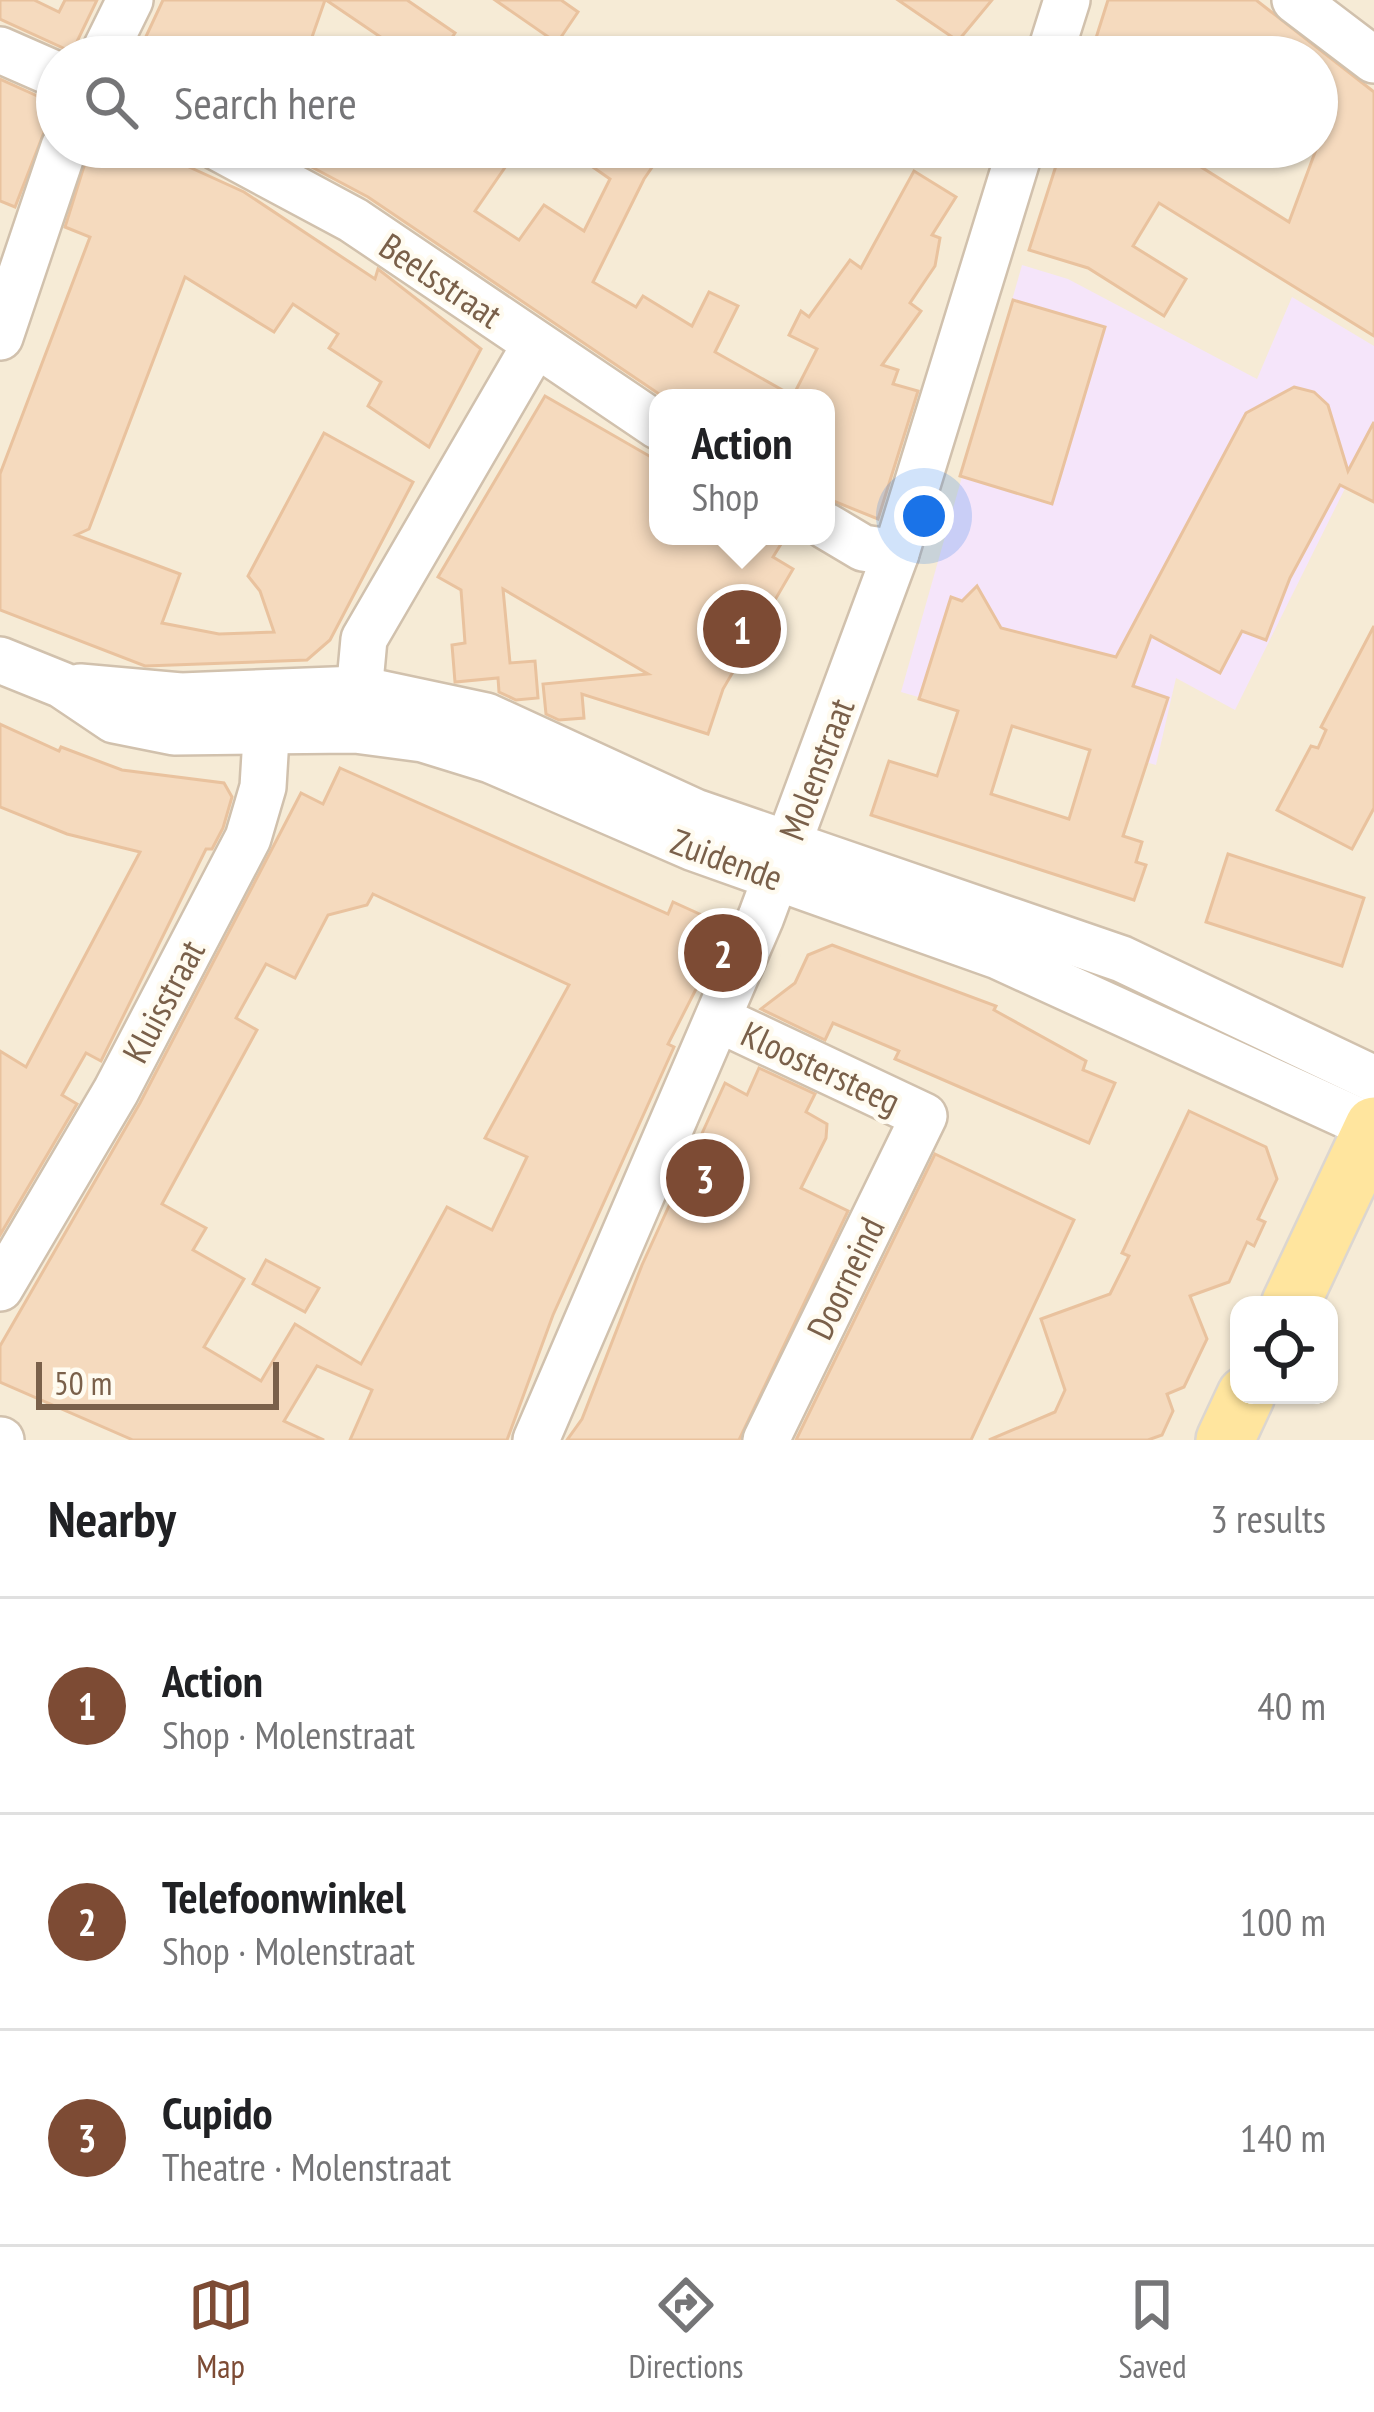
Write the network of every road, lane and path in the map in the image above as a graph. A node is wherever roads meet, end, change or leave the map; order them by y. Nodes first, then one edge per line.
1 (130, 0) edge
2 (1067, 0) edge
3 (1295, 0) edge
4 (112, 36) edge
5 (1056, 36) edge
6 (0, 50) edge
7 (1374, 60) edge
8 (36, 66) edge
9 (57, 168) edge
10 (256, 168) edge
11 (1015, 168) edge
12 (0, 337) edge
13 (536, 345) junction
14 (649, 420) edge
15 (835, 531) edge
16 (896, 553) junction
17 (0, 660) edge
18 (357, 710) junction
19 (267, 713) junction
20 (781, 861) junction
21 (718, 1019) junction
22 (1374, 1079) edge
23 (924, 1116) joint
24 (1374, 1127) edge
25 (0, 1288) edge
26 (1294, 1296) edge
27 (1242, 1404) edge
28 (542, 1438) edge
29 (766, 1440) edge
30 (1225, 1440) edge

1 - 4 street
2 - 5 street
3 - 7 street
6 - 8 street
9 - 12 street
10 - 13 street, Beelsstraat
11 - 16 street, Molenstraat
13 - 14 street, Beelsstraat
13 - 18 street
15 - 16 street
16 - 20 street, Molenstraat
17 - 19 street, Zuidende
18 - 19 street, Zuidende
18 - 20 street, Zuidende
19 - 25 street, Kluisstraat
20 - 21 street, Molenstraat
20 - 22 street, Zuidende
20 - 24 street, Zuidende
21 - 23 street, Kloostersteeg
21 - 28 street, Molenstraat
23 - 29 street, Doorneind
24 - 26 main road
27 - 30 main road

